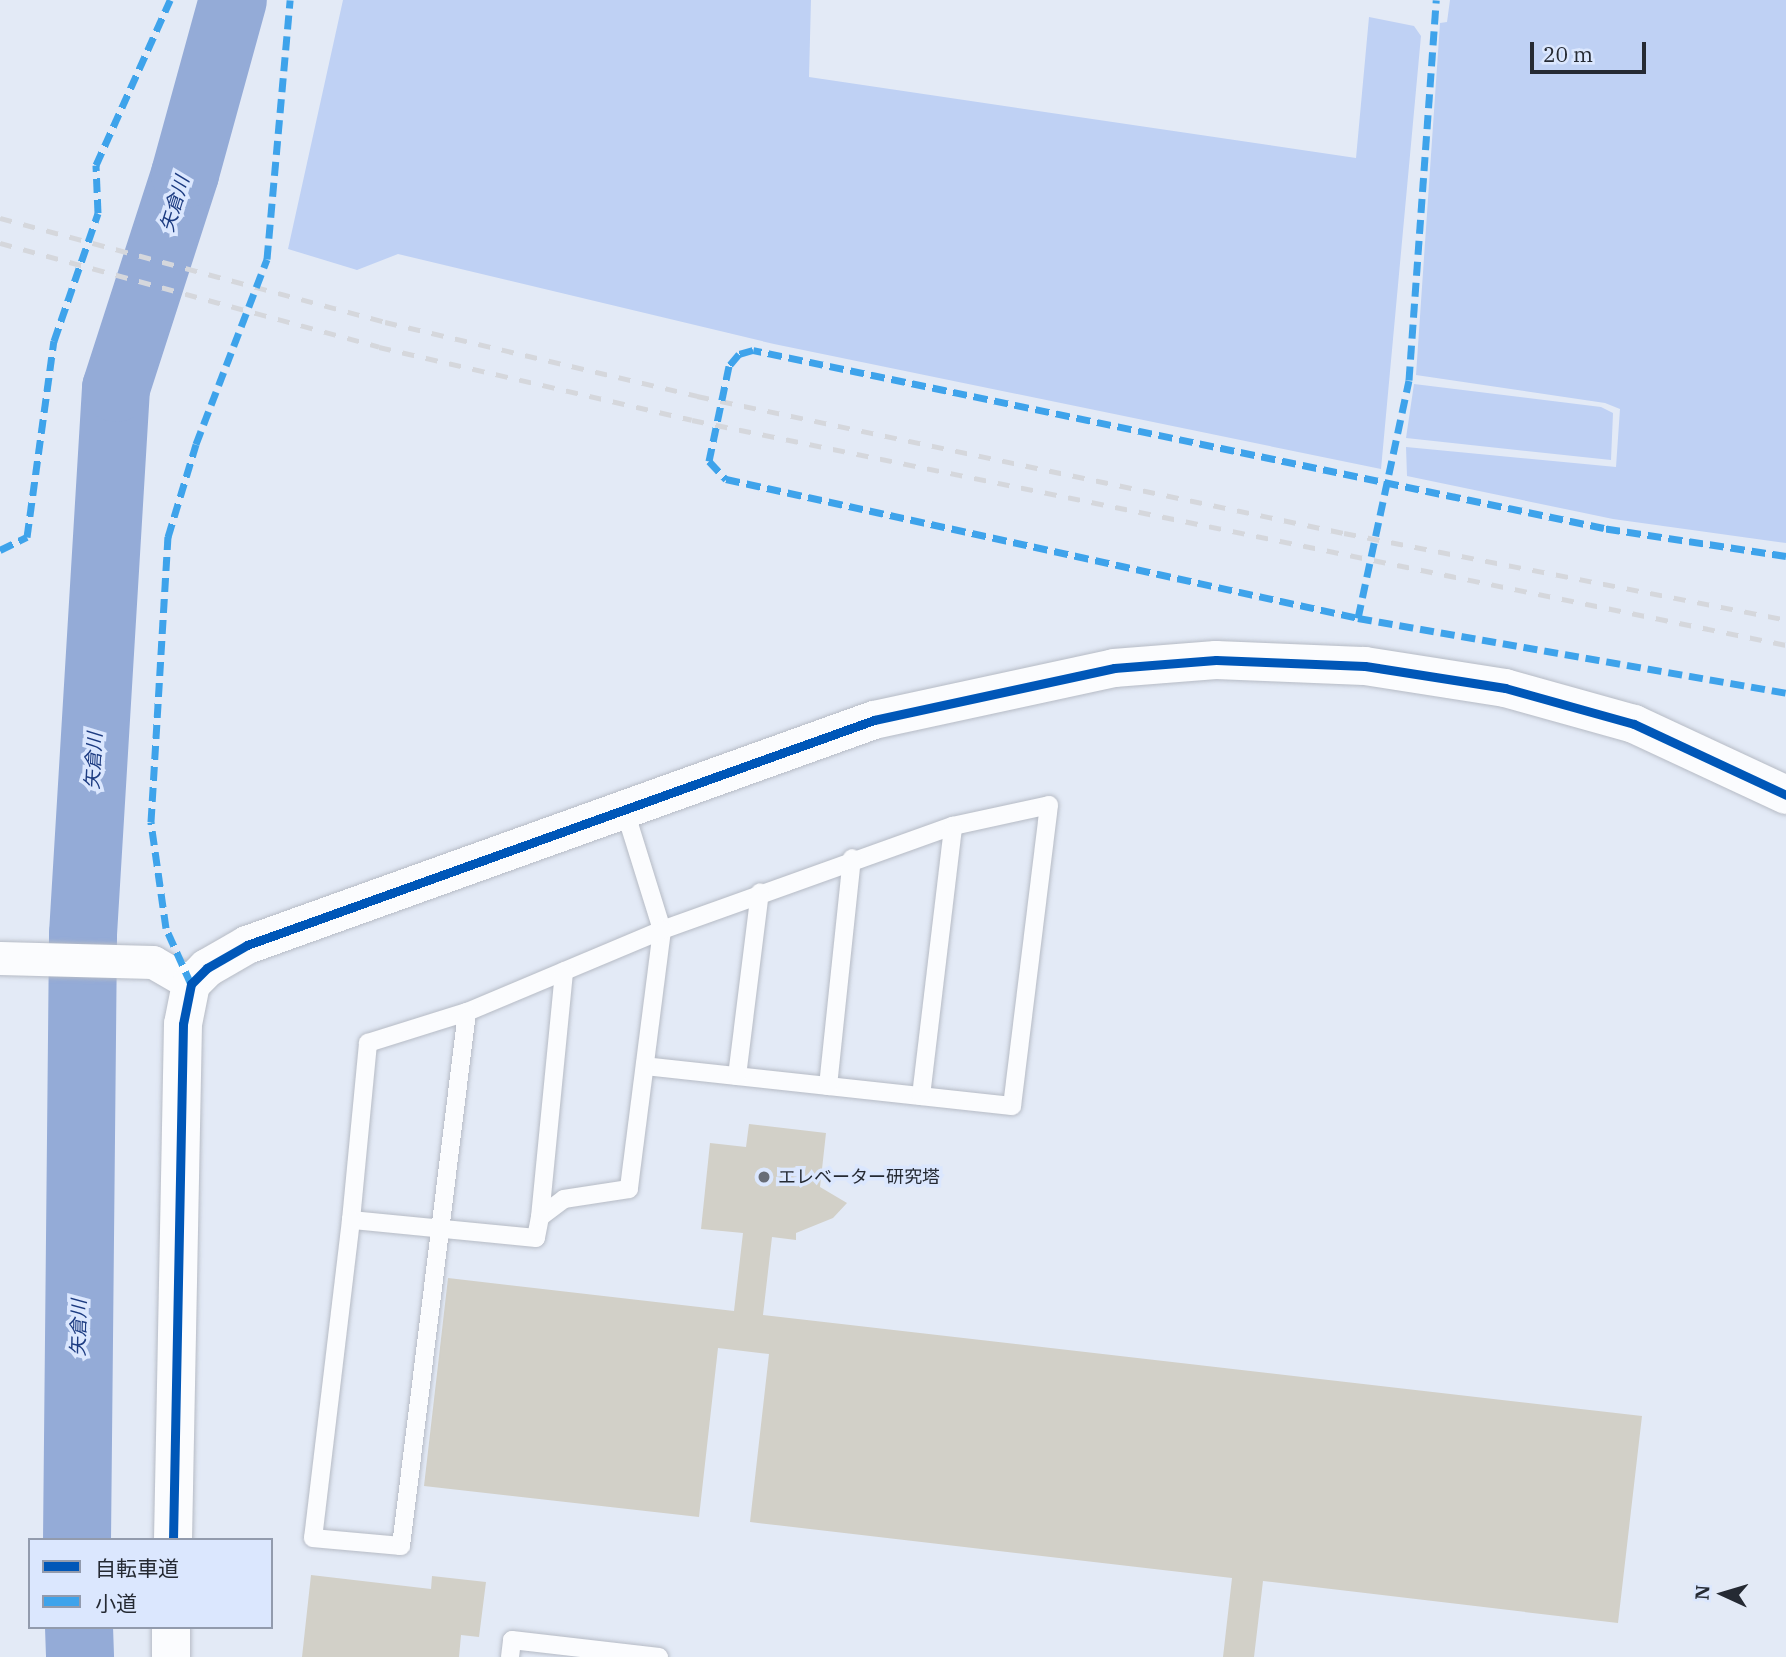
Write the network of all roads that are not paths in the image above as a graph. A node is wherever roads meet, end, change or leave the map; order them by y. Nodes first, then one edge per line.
1 (1786, 795) edge
2 (625, 811) junction
3 (953, 826) junction
4 (852, 858) junction
5 (760, 892) junction
6 (662, 930) junction
7 (8, 958) edge
8 (564, 971) junction
9 (191, 984) junction
10 (467, 1012) junction
11 (645, 1066) junction
12 (737, 1076) junction
13 (828, 1086) junction
14 (921, 1096) junction
15 (540, 1217) junction
16 (351, 1220) junction
17 (437, 1229) junction
18 (173, 1538) edge
19 (171, 1629) edge
20 (171, 1657) edge
21 (510, 1657) edge
22 (659, 1657) edge

1 - 2 street
2 - 6 lane
2 - 9 street
3 - 4 lane
3 - 14 lane
3 - 14 lane
4 - 5 lane
4 - 13 lane
5 - 6 lane
5 - 12 lane
6 - 8 lane
6 - 11 lane
7 - 9 street
8 - 10 lane
8 - 15 lane
9 - 18 street
10 - 16 lane
10 - 17 lane
11 - 12 lane
11 - 15 lane
12 - 13 lane
13 - 14 lane
15 - 17 lane
16 - 17 lane
16 - 17 lane
19 - 20 street
21 - 22 lane

